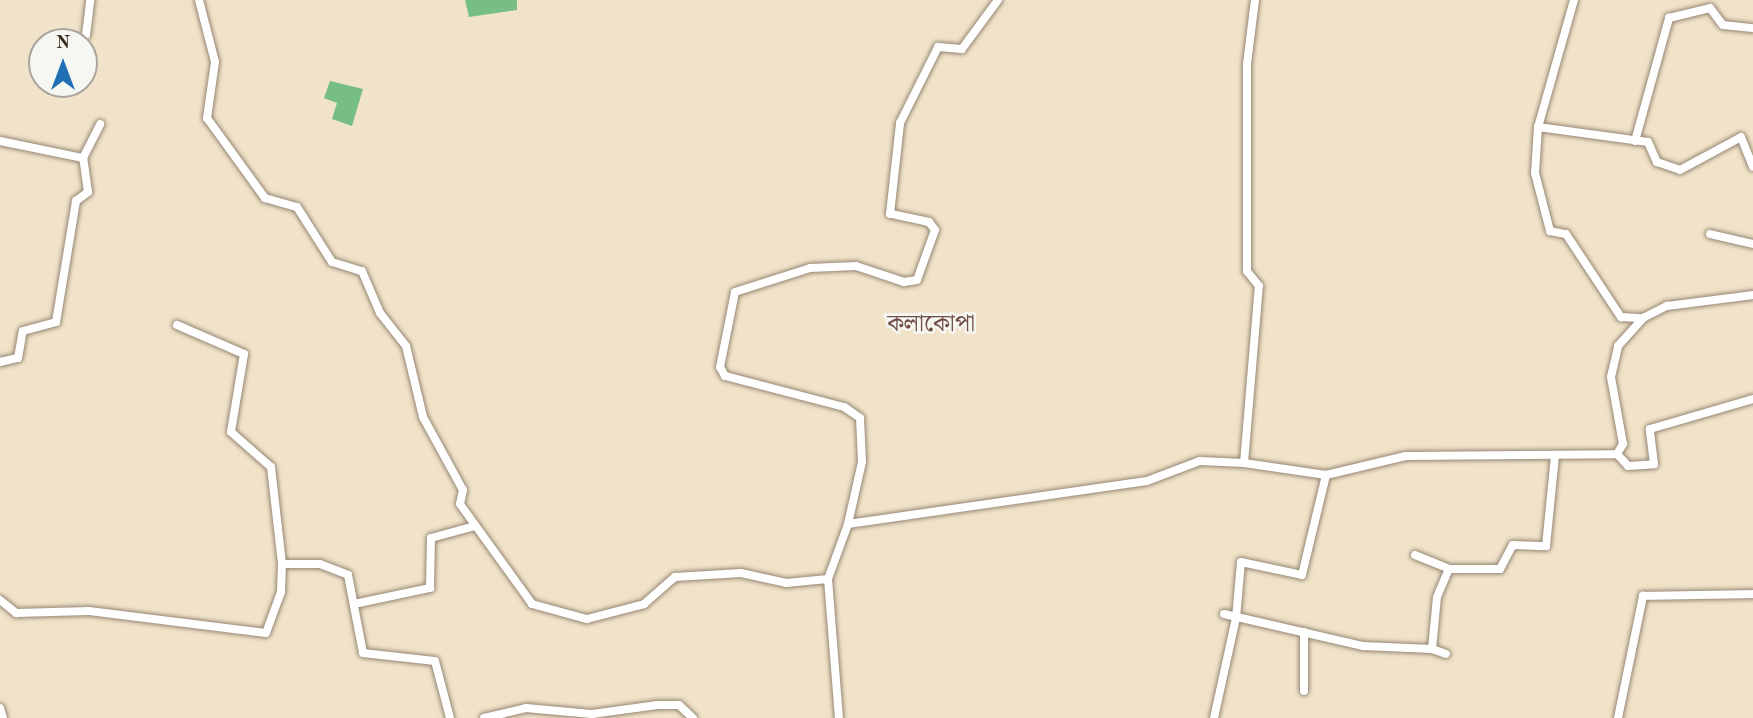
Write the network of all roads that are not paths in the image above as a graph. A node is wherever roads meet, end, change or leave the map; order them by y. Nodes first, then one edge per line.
1 (90, 0) edge
2 (199, 0) edge
3 (998, 0) edge
4 (1255, 0) edge
5 (1574, 0) edge
6 (87, 28) edge
7 (1753, 28) edge
8 (100, 124) dead end
9 (1538, 128) junction
10 (0, 141) edge
11 (1635, 141) junction
12 (83, 158) junction
13 (1753, 167) edge
14 (1710, 234) dead end
15 (1753, 244) edge
16 (1753, 295) edge
17 (1643, 318) junction
18 (177, 325) dead end
19 (0, 362) edge
20 (1753, 399) edge
21 (1617, 454) junction
22 (1555, 456) junction
23 (1244, 463) junction
24 (1326, 475) junction
25 (848, 524) junction
26 (475, 526) junction
27 (1415, 555) dead end
28 (282, 564) junction
29 (1449, 569) junction
30 (828, 579) junction
31 (1753, 594) edge
32 (0, 600) edge
33 (354, 604) junction
34 (1224, 614) dead end
35 (1236, 618) junction
36 (1304, 632) junction
37 (1432, 649) junction
38 (1446, 654) dead end
39 (1304, 691) dead end
40 (0, 708) edge
41 (630, 715) edge
42 (3, 718) edge
43 (450, 718) edge
44 (484, 718) edge
45 (693, 718) edge
46 (839, 718) edge
47 (1214, 718) edge
48 (1618, 718) edge

1 - 6 street
2 - 26 street
3 - 25 street
4 - 23 street
5 - 9 street
7 - 11 street
8 - 12 street
9 - 11 street
9 - 17 street
10 - 12 street
11 - 13 street
12 - 19 street
14 - 15 street
16 - 17 street
17 - 21 street
18 - 28 street
20 - 21 street
21 - 22 street
22 - 24 street
22 - 29 street
23 - 24 street
23 - 25 street
24 - 35 street
25 - 30 street
26 - 30 street
26 - 33 street
27 - 29 street
28 - 32 street
28 - 33 street
29 - 37 street
30 - 46 street
31 - 48 street
33 - 43 street
34 - 35 street
35 - 36 street
35 - 47 street
36 - 37 street
36 - 39 street
37 - 38 street
40 - 42 street
41 - 44 street
41 - 45 street

